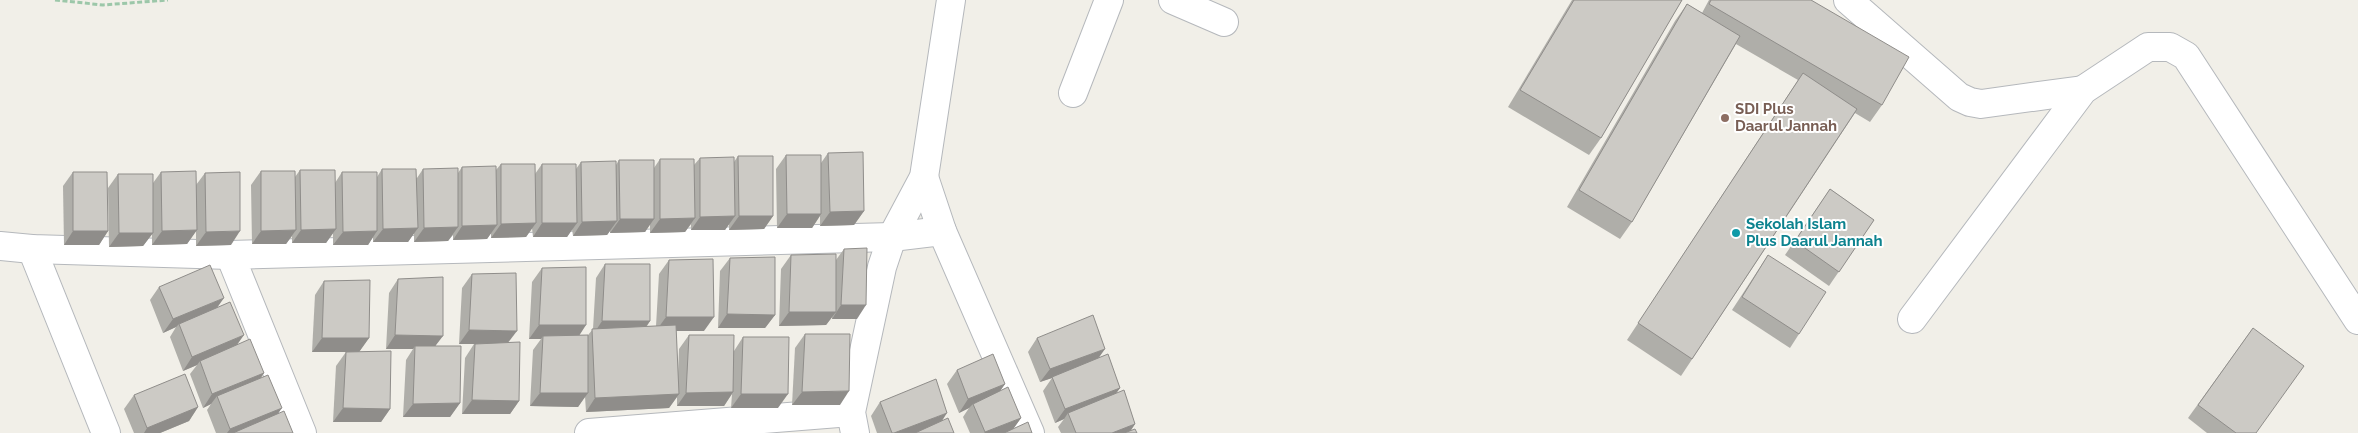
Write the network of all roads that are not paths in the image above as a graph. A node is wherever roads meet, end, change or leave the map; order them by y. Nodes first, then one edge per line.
1 (951, 0) edge
2 (1109, 0) edge
3 (1173, 0) edge
4 (1848, 0) edge
5 (1224, 22) dead end
6 (2083, 90) junction
7 (1073, 94) dead end
8 (924, 177) junction
9 (942, 231) junction
10 (892, 237) junction
11 (0, 246) edge
12 (32, 249) junction
13 (230, 255) junction
14 (1912, 318) dead end
15 (2358, 320) edge
16 (852, 427) edge
17 (674, 430) edge
18 (106, 433) edge
19 (302, 433) edge
20 (590, 433) edge
21 (1030, 433) edge

1 - 8 street
2 - 7 street
3 - 5 street
4 - 6 street
6 - 14 street
6 - 15 street
8 - 9 street
8 - 10 street
9 - 10 street
9 - 21 street
10 - 13 street
10 - 16 street
11 - 12 street
12 - 13 street
12 - 18 street
13 - 19 street
16 - 17 street
17 - 20 street

